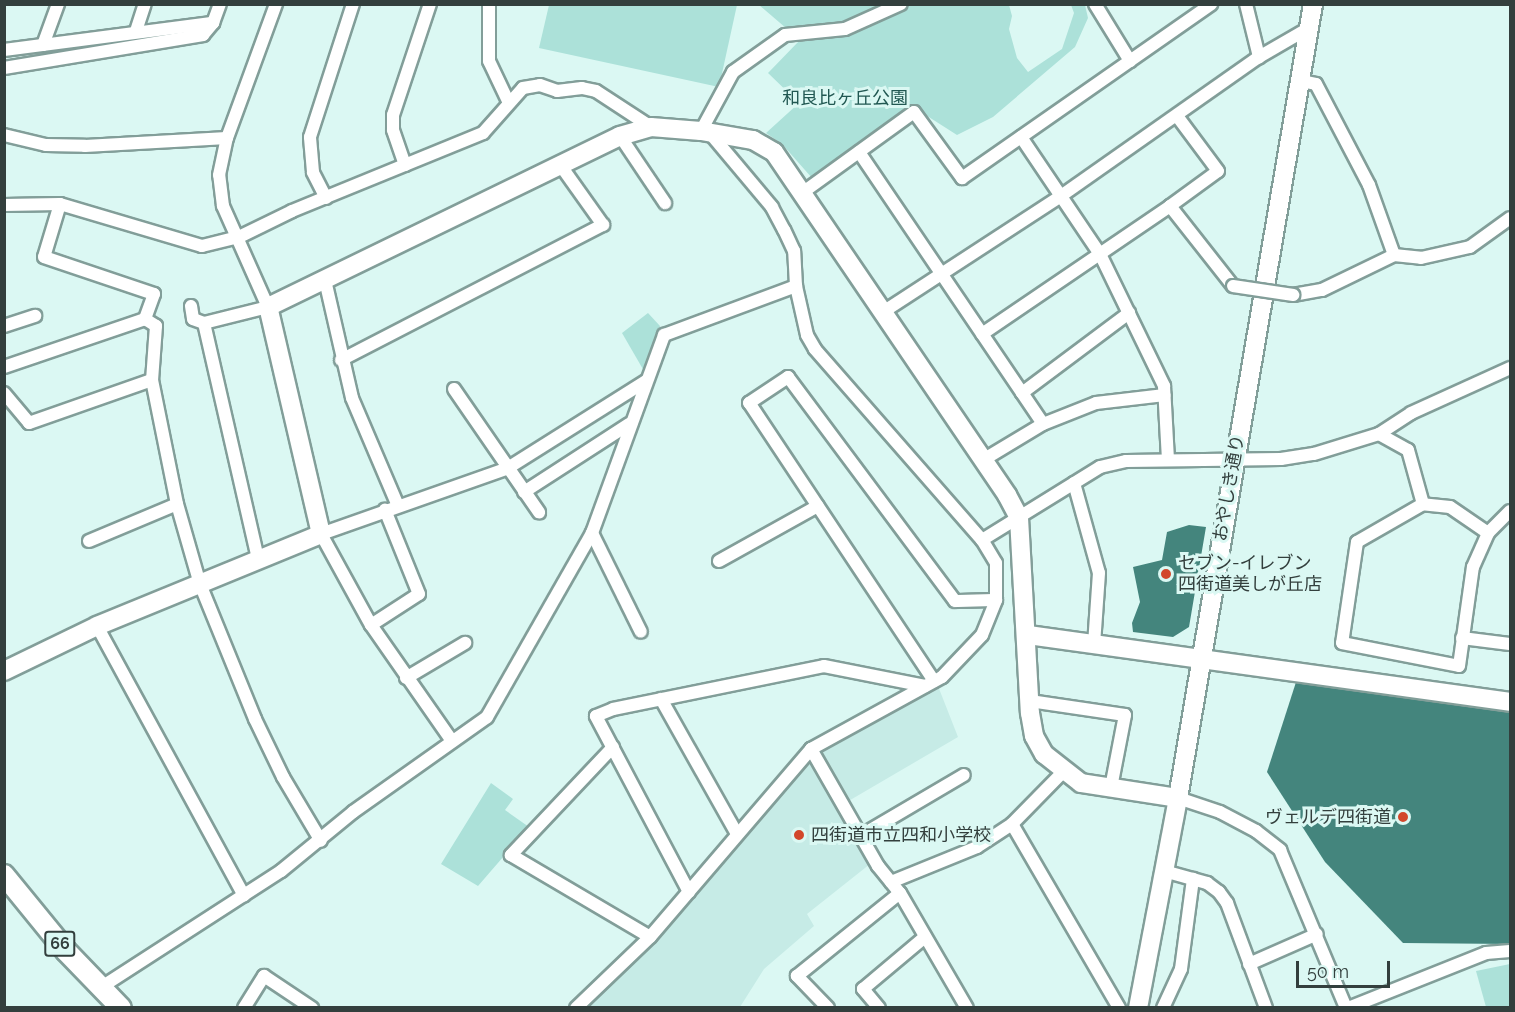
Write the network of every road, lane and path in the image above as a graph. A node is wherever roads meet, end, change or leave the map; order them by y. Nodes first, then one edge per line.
1 (58, 4) edge
2 (145, 4) edge
3 (220, 4) edge
4 (276, 4) edge
5 (353, 4) edge
6 (430, 4) edge
7 (489, 4) edge
8 (901, 4) edge
9 (1095, 4) edge
10 (1210, 4) edge
11 (1246, 4) edge
12 (1313, 4) edge
13 (213, 23) junction
14 (1308, 28) junction
15 (136, 31) junction
16 (43, 45) junction
17 (4, 50) edge
18 (1259, 57) junction
19 (1130, 61) junction
20 (4, 68) edge
21 (1300, 81) junction
22 (508, 101) junction
23 (1177, 116) junction
24 (651, 127) junction
25 (706, 132) junction
26 (4, 135) edge
27 (620, 136) junction
28 (1021, 137) junction
29 (227, 138) junction
30 (860, 152) junction
31 (559, 163) junction
32 (405, 165) junction
33 (802, 193) junction
34 (1061, 196) junction
35 (326, 198) junction
36 (665, 203) dead end
37 (60, 204) junction
38 (4, 205) edge
39 (1170, 206) junction
40 (1510, 218) edge
41 (239, 237) junction
42 (1100, 254) junction
43 (1394, 255) junction
44 (942, 274) junction
45 (325, 280) junction
46 (796, 286) junction
47 (191, 306) dead end
48 (268, 307) junction
49 (883, 312) junction
50 (1128, 314) junction
51 (35, 316) dead end
52 (145, 319) junction
53 (204, 323) junction
54 (4, 326) edge
55 (982, 334) junction
56 (341, 360) junction
57 (4, 367) edge
58 (1510, 368) edge
59 (152, 380) junction
60 (646, 381) junction
61 (454, 389) dead end
62 (4, 393) edge
63 (1022, 393) junction
64 (1165, 394) junction
65 (629, 424) junction
66 (1043, 424) junction
67 (1379, 434) junction
68 (1168, 459) junction
69 (1233, 459) junction
70 (983, 460) junction
71 (508, 468) junction
72 (1074, 483) junction
73 (524, 492) junction
74 (177, 504) junction
75 (1423, 504) junction
76 (398, 506) junction
77 (818, 506) junction
78 (385, 510) junction
79 (1510, 511) edge
80 (539, 512) dead end
81 (1019, 518) junction
82 (592, 533) junction
83 (1488, 533) junction
84 (321, 534) junction
85 (982, 540) junction
86 (89, 541) dead end
87 (258, 559) junction
88 (719, 561) dead end
89 (200, 584) junction
90 (996, 600) junction
91 (371, 625) junction
92 (97, 626) junction
93 (640, 632) dead end
94 (1028, 635) junction
95 (1462, 638) junction
96 (465, 643) dead end
97 (1510, 644) edge
98 (1094, 645) junction
99 (1201, 658) junction
100 (4, 671) edge
101 (406, 678) junction
102 (930, 684) junction
103 (661, 699) junction
104 (1030, 701) junction
105 (1510, 702) edge
106 (452, 741) junction
107 (613, 747) junction
108 (811, 749) junction
109 (1063, 772) junction
110 (964, 775) dead end
111 (1111, 788) junction
112 (1178, 798) junction
113 (1012, 824) junction
114 (737, 834) junction
115 (862, 835) junction
116 (321, 841) junction
117 (1164, 871) junction
118 (4, 875) edge
119 (1193, 879) junction
120 (891, 882) junction
121 (689, 891) junction
122 (900, 893) junction
123 (244, 896) junction
124 (1317, 934) junction
125 (650, 937) junction
126 (925, 937) junction
127 (1510, 951) edge
128 (1249, 964) junction
129 (100, 988) junction
130 (121, 1008) edge
131 (244, 1008) edge
132 (312, 1008) edge
133 (576, 1008) edge
134 (828, 1008) edge
135 (879, 1008) edge
136 (967, 1008) edge
137 (1119, 1008) edge
138 (1138, 1008) edge
139 (1163, 1008) edge
140 (1266, 1008) edge
141 (1347, 1008) edge

1 - 16 street
2 - 15 street
3 - 13 street
4 - 29 street
5 - 35 street
6 - 32 street
7 - 22 street
8 - 25 street
9 - 19 street
10 - 19 street
11 - 18 street
12 - 14 street, おやしき通り
13 - 15 street
13 - 20 street
14 - 18 street
14 - 21 street, おやしき通り
15 - 16 street
16 - 17 street
18 - 23 street
19 - 28 street
21 - 43 street
21 - 69 street, おやしき通り
22 - 24 street
22 - 32 street
23 - 34 street
23 - 39 street
24 - 25 street
24 - 27 street
25 - 33 street
25 - 46 street
26 - 29 street
27 - 31 street
27 - 36 street
28 - 30 street
28 - 34 street
29 - 41 street
30 - 33 street
30 - 44 street
31 - 45 street
31 - 56 street
32 - 35 street
33 - 49 street
34 - 42 street
34 - 44 street
35 - 41 street
37 - 38 street
37 - 41 street
37 - 52 street
39 - 42 street
39 - 43 street, bridge
40 - 43 street
41 - 48 street
42 - 50 street
42 - 55 street
44 - 49 street
44 - 55 street
45 - 48 street
45 - 56 street
46 - 60 street
46 - 85 street
47 - 53 street
48 - 53 street
48 - 84 street
49 - 70 street
50 - 63 street
50 - 64 street
51 - 54 street
52 - 57 street
52 - 59 street
53 - 87 street
55 - 63 street
56 - 76 street
58 - 67 street
59 - 62 street
59 - 74 street
60 - 65 street
60 - 71 street
61 - 71 street
63 - 66 street
64 - 66 street
64 - 68 street
65 - 73 street
65 - 82 street
66 - 70 street
67 - 69 street
67 - 75 street
68 - 69 street
68 - 72 street
69 - 99 street, おやしき通り
70 - 81 street
71 - 73 street
71 - 76 street
72 - 81 street
72 - 98 street
73 - 80 street
74 - 86 street
74 - 89 street
75 - 83 street
75 - 95 street
76 - 78 street
77 - 88 street
77 - 90 street
77 - 102 street
78 - 84 street
78 - 91 street
79 - 83 street
81 - 85 street
81 - 94 street
82 - 93 street
82 - 106 street
83 - 95 street
84 - 87 street
84 - 91 street
85 - 90 street
87 - 89 street
89 - 92 street
89 - 116 street
90 - 102 street
91 - 101 street
92 - 100 street
92 - 123 street
94 - 98 street
94 - 104 street
95 - 97 street
96 - 101 street
98 - 99 street
99 - 105 street
99 - 112 street, おやしき通り
101 - 106 street
102 - 103 street
102 - 108 street
103 - 107 street
103 - 114 street
104 - 109 street
104 - 111 street
106 - 116 street
107 - 121 street
107 - 125 street
108 - 114 street
108 - 115 street
109 - 111 street
109 - 113 street
110 - 115 street
111 - 112 street
112 - 117 street, おやしき通り
112 - 124 street
113 - 120 street
113 - 137 street
114 - 121 street
115 - 120 street
116 - 123 street
117 - 119 street
117 - 138 street, おやしき通り
118 - 129 main road, 66
119 - 128 street
119 - 139 street
120 - 122 street
121 - 125 street
122 - 126 street
122 - 134 street
123 - 129 street
124 - 128 street
124 - 141 street
125 - 133 street
126 - 135 street
126 - 136 street
127 - 141 street
128 - 140 street
129 - 130 main road, 66
131 - 132 street

